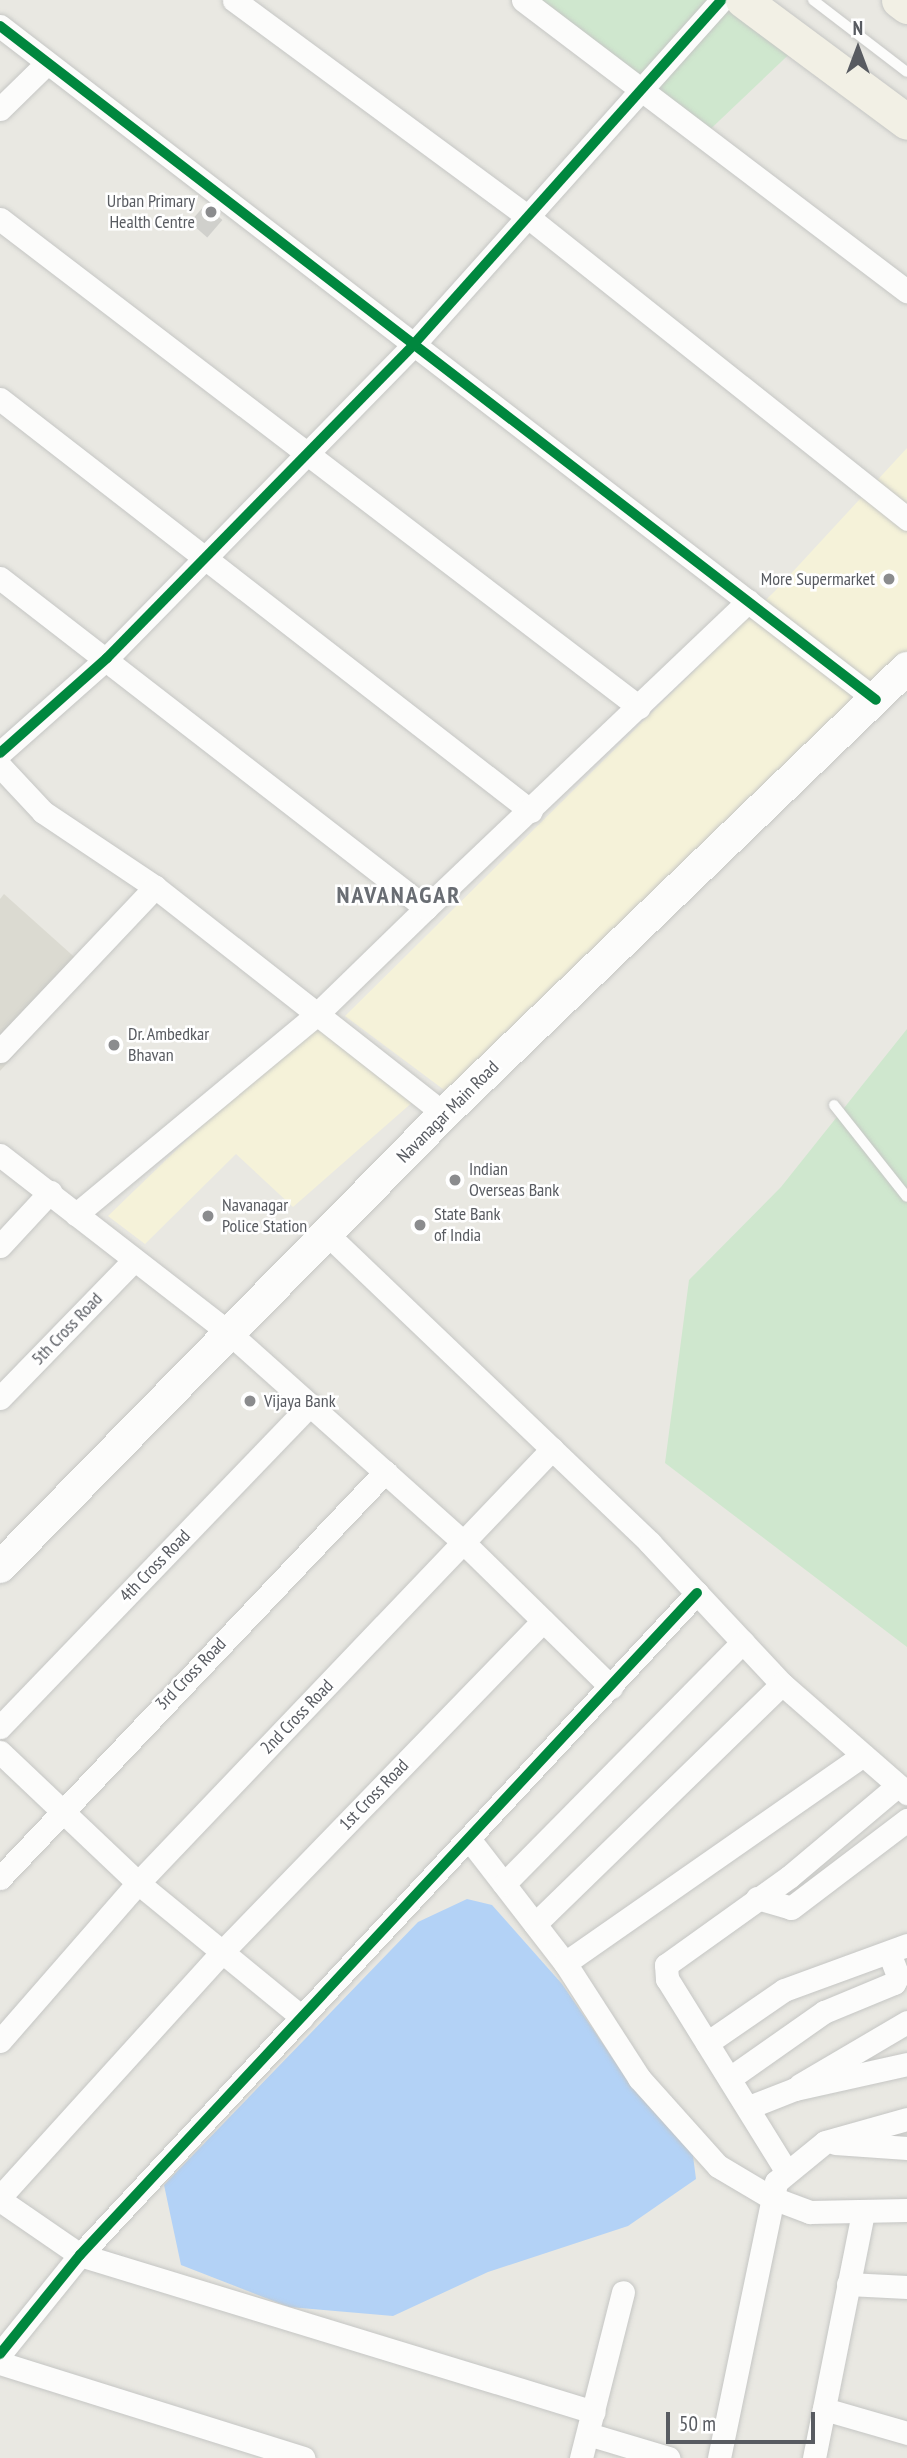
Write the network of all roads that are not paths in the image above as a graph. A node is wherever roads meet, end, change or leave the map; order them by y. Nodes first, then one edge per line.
1 (233, 0) edge
2 (523, 0) edge
3 (721, 0) edge
4 (743, 0) edge
5 (813, 0) edge
6 (899, 0) edge
7 (907, 6) edge
8 (0, 26) edge
9 (46, 64) junction
10 (907, 72) edge
11 (641, 90) junction
12 (0, 109) edge
13 (907, 122) edge
14 (528, 217) junction
15 (0, 219) edge
16 (907, 292) edge
17 (413, 345) junction
18 (0, 399) edge
19 (310, 452) junction
20 (907, 519) edge
21 (201, 558) junction
22 (0, 578) edge
23 (747, 601) junction
24 (107, 658) junction
25 (907, 668) edge
26 (876, 700) junction
27 (639, 707) junction
28 (0, 753) edge
29 (0, 766) edge
30 (531, 811) junction
31 (155, 887) junction
32 (426, 908) junction
33 (316, 1015) junction
34 (0, 1051) edge
35 (834, 1105) dead end
36 (444, 1114) junction
37 (0, 1155) edge
38 (50, 1192) junction
39 (907, 1197) edge
40 (76, 1214) junction
41 (327, 1234) junction
42 (0, 1246) edge
43 (134, 1260) junction
44 (226, 1330) junction
45 (0, 1398) edge
46 (310, 1405) junction
47 (552, 1449) junction
48 (384, 1472) junction
49 (464, 1543) junction
50 (0, 1567) edge
51 (697, 1593) junction
52 (543, 1621) junction
53 (743, 1642) junction
54 (782, 1684) junction
55 (611, 1688) junction
56 (0, 1727) edge
57 (0, 1752) edge
58 (863, 1755) junction
59 (902, 1790) edge
60 (907, 1820) edge
61 (48, 1824) junction
62 (469, 1839) junction
63 (0, 1878) edge
64 (504, 1885) junction
65 (130, 1892) junction
66 (757, 1898) junction
67 (535, 1924) junction
68 (898, 1949) edge
69 (216, 1959) junction
70 (565, 1963) junction
71 (907, 2022) edge
72 (294, 2025) junction
73 (0, 2040) edge
74 (707, 2043) junction
75 (907, 2064) edge
76 (730, 2078) junction
77 (795, 2089) junction
78 (749, 2107) junction
79 (907, 2119) edge
80 (825, 2142) junction
81 (907, 2148) edge
82 (785, 2169) junction
83 (770, 2197) junction
84 (0, 2198) edge
85 (907, 2210) edge
86 (863, 2212) junction
87 (80, 2255) junction
88 (848, 2284) junction
89 (907, 2287) edge
90 (623, 2292) dead end
91 (0, 2354) edge
92 (0, 2363) edge
93 (824, 2409) junction
94 (591, 2423) junction
95 (907, 2433) edge
96 (304, 2458) edge
97 (581, 2458) edge
98 (668, 2458) edge
99 (719, 2458) edge
100 (814, 2458) edge

1 - 14 street
2 - 11 street
3 - 11 street
4 - 13 main road
5 - 10 lane
6 - 7 main road
8 - 9 street
9 - 12 street
9 - 17 street
11 - 14 street
11 - 16 street
14 - 17 street
14 - 20 street
15 - 19 street
17 - 19 street
17 - 23 street
18 - 21 street
19 - 21 street
19 - 27 street
21 - 24 street
21 - 30 street
22 - 24 street
23 - 26 street
23 - 27 street
24 - 28 street
24 - 32 street
25 - 26 main road, Navanagar Main Road
26 - 36 main road, Navanagar Main Road
27 - 30 street
29 - 31 street
30 - 32 street
31 - 33 street
31 - 34 street
32 - 33 street
33 - 36 street
33 - 40 street
35 - 39 lane
36 - 41 main road, Navanagar Main Road
37 - 38 street
38 - 40 street
38 - 42 street
40 - 43 street
41 - 44 main road, Navanagar Main Road
41 - 47 street
43 - 44 street
43 - 45 street, 5th Cross Road
44 - 46 street
44 - 50 main road, Navanagar Main Road
46 - 48 street
46 - 56 street, 4th Cross Road
47 - 49 street, 2nd Cross Road
47 - 51 street
48 - 49 street
48 - 61 street, 3rd Cross Road
49 - 52 street
49 - 65 street, 2nd Cross Road
51 - 53 street
51 - 55 street
52 - 55 street
52 - 69 street, 1st Cross Road
53 - 54 street
53 - 64 street
54 - 58 street
54 - 67 street
55 - 62 street
57 - 61 street
58 - 59 street
58 - 70 street
59 - 66 street
60 - 66 street
61 - 63 street, 3rd Cross Road
61 - 65 street
62 - 64 street
62 - 72 street
64 - 67 street
65 - 69 street
65 - 73 street, 2nd Cross Road
66 - 74 street
67 - 70 street
68 - 74 street
68 - 76 street
69 - 72 street
69 - 84 street, 1st Cross Road
70 - 83 street
71 - 77 street
72 - 87 street
74 - 76 street
75 - 77 street
76 - 78 street
77 - 78 street
78 - 82 street
79 - 80 street
80 - 81 street
80 - 82 street
82 - 83 street
83 - 86 street
83 - 99 street
84 - 87 street
85 - 86 street
86 - 88 street
87 - 91 street
87 - 94 street
88 - 89 street
88 - 93 street
90 - 94 street
92 - 96 street
93 - 95 street
93 - 100 street
94 - 97 street
94 - 98 street

